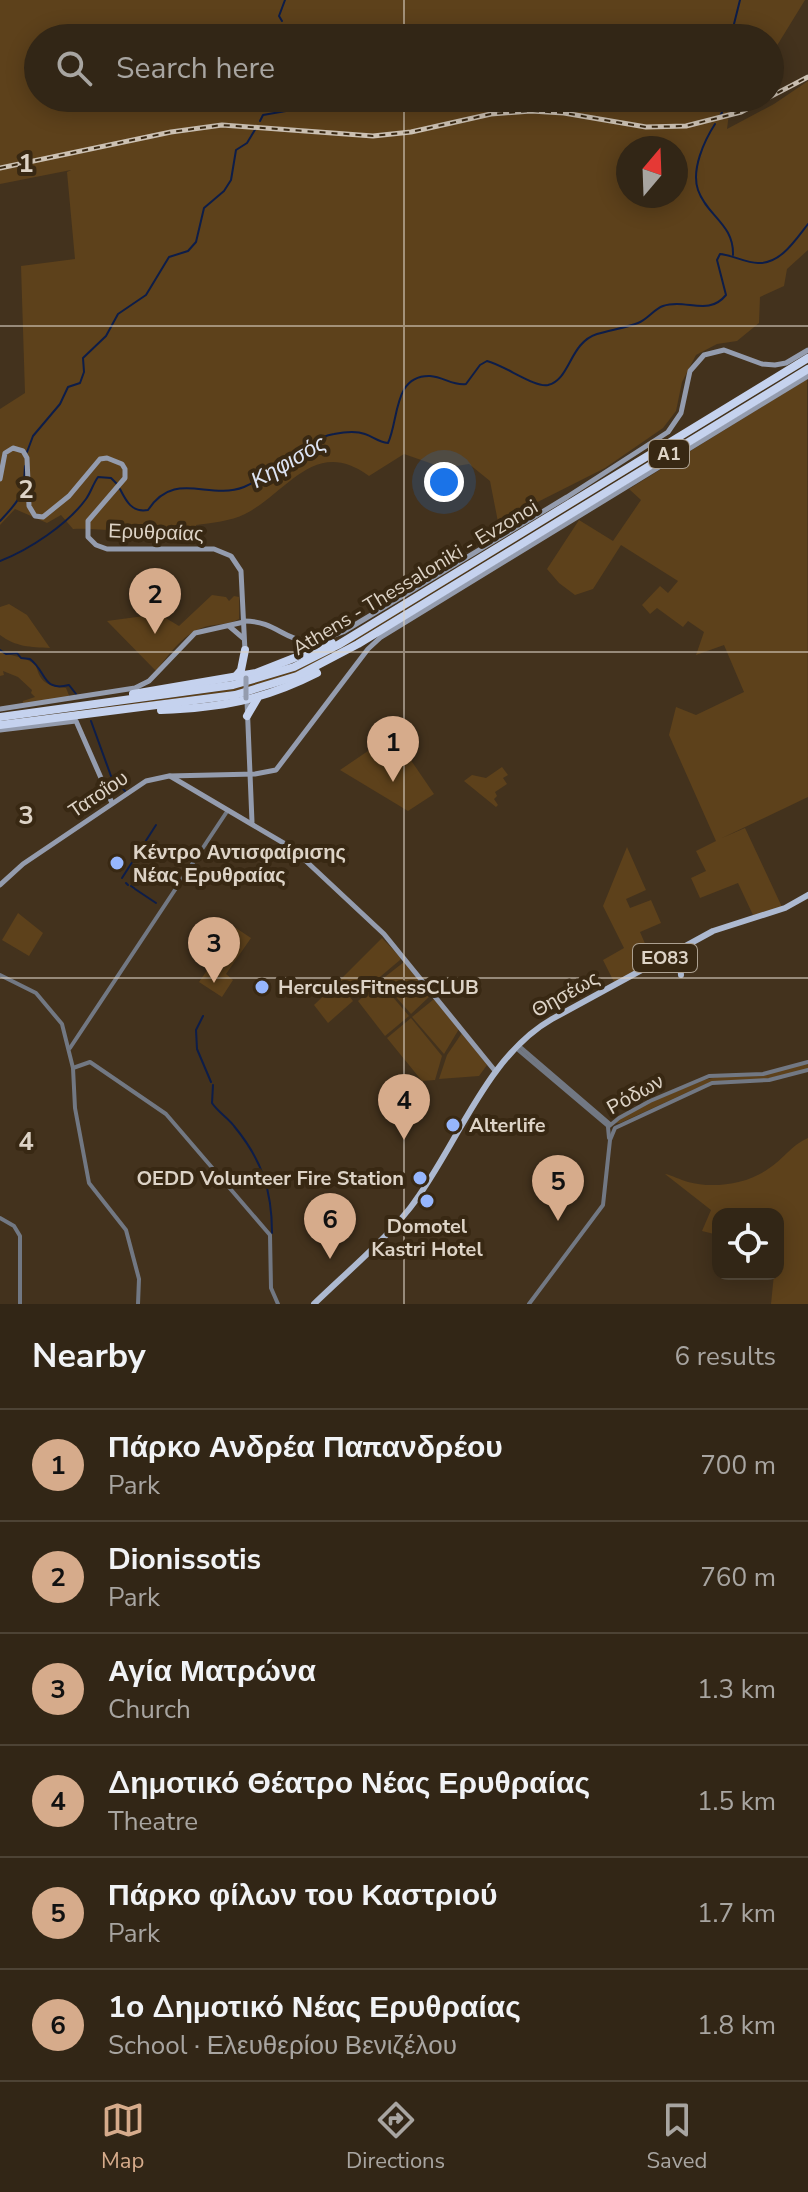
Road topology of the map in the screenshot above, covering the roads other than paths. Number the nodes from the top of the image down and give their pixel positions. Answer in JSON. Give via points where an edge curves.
{"nodes":[{"id":1,"x":808,"y":350,"type":"edge"},
{"id":2,"x":806,"y":363,"type":"edge"},
{"id":3,"x":782,"y":369,"type":"dead end"},
{"id":4,"x":808,"y":376,"type":"edge"},
{"id":5,"x":683,"y":428,"type":"dead end"},
{"id":6,"x":664,"y":446,"type":"junction"},
{"id":7,"x":0,"y":479,"type":"edge"},
{"id":8,"x":258,"y":623,"type":"junction"},
{"id":9,"x":220,"y":626,"type":"junction"},
{"id":10,"x":229,"y":626,"type":"junction"},
{"id":11,"x":371,"y":630,"type":"junction"},
{"id":12,"x":245,"y":631,"type":"junction"},
{"id":13,"x":234,"y":677,"type":"junction"},
{"id":14,"x":246,"y":677,"type":"junction"},
{"id":15,"x":257,"y":698,"type":"junction"},
{"id":16,"x":246,"y":699,"type":"junction"},
{"id":17,"x":97,"y":703,"type":"junction"},
{"id":18,"x":232,"y":704,"type":"junction"},
{"id":19,"x":0,"y":709,"type":"edge"},
{"id":20,"x":108,"y":712,"type":"junction"},
{"id":21,"x":247,"y":716,"type":"junction"},
{"id":22,"x":0,"y":717,"type":"edge"},
{"id":23,"x":0,"y":728,"type":"edge"},
{"id":24,"x":249,"y":760,"type":"junction"},
{"id":25,"x":282,"y":762,"type":"junction"},
{"id":26,"x":260,"y":771,"type":"junction"},
{"id":27,"x":249,"y":772,"type":"junction"},
{"id":28,"x":240,"y":773,"type":"junction"},
{"id":29,"x":169,"y":776,"type":"junction"},
{"id":30,"x":249,"y":782,"type":"junction"},
{"id":31,"x":112,"y":803,"type":"junction"},
{"id":32,"x":228,"y":810,"type":"junction"},
{"id":33,"x":252,"y":823,"type":"junction"},
{"id":34,"x":0,"y":885,"type":"edge"},
{"id":35,"x":808,"y":895,"type":"edge"},
{"id":36,"x":679,"y":950,"type":"junction"},
{"id":37,"x":0,"y":975,"type":"edge"},
{"id":38,"x":681,"y":975,"type":"dead end"},
{"id":39,"x":67,"y":1040,"type":"junction"},
{"id":40,"x":75,"y":1040,"type":"junction"},
{"id":41,"x":517,"y":1046,"type":"junction"},
{"id":42,"x":69,"y":1049,"type":"junction"},
{"id":43,"x":808,"y":1062,"type":"edge"},
{"id":44,"x":73,"y":1068,"type":"junction"},
{"id":45,"x":808,"y":1070,"type":"edge"},
{"id":46,"x":497,"y":1071,"type":"junction"},
{"id":47,"x":612,"y":1127,"type":"junction"},
{"id":48,"x":0,"y":1218,"type":"edge"},
{"id":49,"x":270,"y":1257,"type":"junction"},
{"id":50,"x":263,"y":1260,"type":"dead end"},
{"id":51,"x":20,"y":1304,"type":"edge"},
{"id":52,"x":138,"y":1304,"type":"edge"},
{"id":53,"x":278,"y":1304,"type":"edge"},
{"id":54,"x":314,"y":1304,"type":"edge"},
{"id":55,"x":529,"y":1304,"type":"edge"}],
"edges":[{"from":1,"to":8,"type":"main road","via":[[775,365],[724,350],[704,355],[690,371],[681,413],[668,432],[350,628],[307,641]]},
{"from":2,"to":3,"type":"highway"},
{"from":2,"to":6,"type":"highway","name":"Athens - Thessaloniki - Evzonoi","number":"Α1"},
{"from":2,"to":11,"type":"highway","name":"Athens - Thessaloniki - Evzonoi","number":"Α1"},
{"from":4,"to":25,"type":"main road","via":[[387,633],[368,649]]},
{"from":5,"to":6,"type":"highway"},
{"from":6,"to":11,"type":"highway","name":"Athens - Thessaloniki - Evzonoi","number":"Α1"},
{"from":7,"to":12,"type":"main road","name":"Ερυθραίας","via":[[5,453],[21,450],[27,458],[29,508],[39,517],[49,515],[69,496],[101,458],[112,459],[126,474],[88,521],[86,533],[93,543],[112,549],[214,549],[227,554],[241,571]]},
{"from":8,"to":12,"type":"main road"},
{"from":8,"to":12,"type":"main road"},
{"from":9,"to":10,"type":"main road"},
{"from":9,"to":12,"type":"main road"},
{"from":9,"to":19,"type":"main road","via":[[189,637],[157,674],[135,688]]},
{"from":10,"to":12,"type":"main road"},
{"from":10,"to":12,"type":"main road"},
{"from":11,"to":14,"type":"highway"},
{"from":11,"to":15,"type":"highway","via":[[324,669]]},
{"from":11,"to":17,"type":"highway","name":"Athens - Thessaloniki - Evzonoi","number":"Α1","via":[[268,677]]},
{"from":11,"to":20,"type":"highway","name":"Athens - Thessaloniki - Evzonoi","number":"Α1","via":[[321,665],[270,686]]},
{"from":12,"to":13,"type":"highway","via":[[241,670]]},
{"from":12,"to":14,"type":"main road","name":"Ερυθραίας"},
{"from":13,"to":14,"type":"highway"},
{"from":13,"to":17,"type":"highway"},
{"from":14,"to":16,"type":"main road","name":"Ερυθραίας","bridge":true},
{"from":15,"to":16,"type":"highway"},
{"from":15,"to":21,"type":"highway"},
{"from":16,"to":18,"type":"highway"},
{"from":16,"to":21,"type":"main road","name":"Ερυθραίας"},
{"from":17,"to":22,"type":"highway","name":"Athens - Thessaloniki - Evzonoi","number":"Α1"},
{"from":18,"to":20,"type":"highway"},
{"from":18,"to":21,"type":"highway"},
{"from":20,"to":23,"type":"highway","name":"Athens - Thessaloniki - Evzonoi","number":"Α1"},
{"from":21,"to":24,"type":"main road","name":"Ερυθραίας"},
{"from":23,"to":31,"type":"main road","via":[[76,721]]},
{"from":24,"to":26,"type":"main road"},
{"from":24,"to":27,"type":"main road","name":"Ερυθραίας"},
{"from":24,"to":28,"type":"main road"},
{"from":25,"to":26,"type":"main road"},
{"from":25,"to":27,"type":"main road","via":[[271,772]]},
{"from":26,"to":27,"type":"main road"},
{"from":27,"to":28,"type":"main road","name":"Τατοΐου"},
{"from":27,"to":30,"type":"main road","name":"Ερυθραίας"},
{"from":28,"to":29,"type":"main road","name":"Τατοΐου"},
{"from":28,"to":30,"type":"main road"},
{"from":29,"to":31,"type":"main road","name":"Τατοΐου","via":[[146,781]]},
{"from":29,"to":32,"type":"main road"},
{"from":30,"to":33,"type":"main road","name":"Ερυθραίας"},
{"from":31,"to":34,"type":"main road","name":"Τατοΐου"},
{"from":32,"to":33,"type":"main road"},
{"from":32,"to":40,"type":"street"},
{"from":33,"to":46,"type":"main road","via":[[292,848],[384,934]]},
{"from":35,"to":36,"type":"main road","name":"Θησέως","number":"ΕΟ83","via":[[713,931]]},
{"from":36,"to":38,"type":"main road"},
{"from":36,"to":41,"type":"main road","name":"Θησέως","number":"ΕΟ83","via":[[546,1021]]},
{"from":37,"to":39,"type":"street","via":[[39,997],[61,1022]]},
{"from":39,"to":40,"type":"street"},
{"from":39,"to":42,"type":"street"},
{"from":40,"to":42,"type":"street"},
{"from":41,"to":46,"type":"main road","number":"ΕΟ83"},
{"from":41,"to":47,"type":"street"},
{"from":42,"to":44,"type":"street"},
{"from":43,"to":47,"type":"street","name":"Ρόδων","via":[[763,1074],[709,1076],[650,1101]]},
{"from":44,"to":49,"type":"street","via":[[90,1062],[166,1114],[270,1235]]},
{"from":44,"to":52,"type":"street","via":[[89,1183],[126,1230],[139,1279]]},
{"from":45,"to":47,"type":"street","name":"Ρόδων","via":[[769,1080],[712,1083]]},
{"from":46,"to":54,"type":"main road","number":"ΕΟ83","via":[[409,1210]]},
{"from":47,"to":55,"type":"street","name":"Ρόδων","via":[[603,1205]]},
{"from":48,"to":51,"type":"street","via":[[14,1226],[21,1242]]},
{"from":49,"to":50,"type":"street"},
{"from":49,"to":53,"type":"street","via":[[271,1288]]}]}
